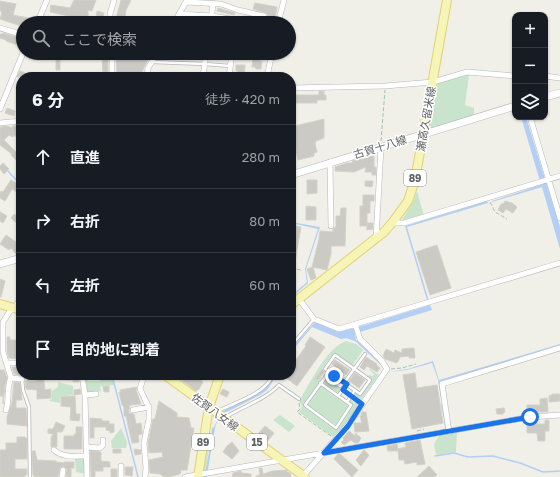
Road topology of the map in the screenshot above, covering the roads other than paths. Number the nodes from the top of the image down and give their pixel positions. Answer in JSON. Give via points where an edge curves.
{"nodes":[{"id":1,"x":47,"y":0,"type":"edge"},
{"id":2,"x":114,"y":0,"type":"edge"},
{"id":3,"x":284,"y":0,"type":"edge"},
{"id":4,"x":447,"y":0,"type":"edge"},
{"id":5,"x":186,"y":1,"type":"edge"},
{"id":6,"x":213,"y":4,"type":"junction"},
{"id":7,"x":238,"y":10,"type":"junction"},
{"id":8,"x":179,"y":14,"type":"joint"},
{"id":9,"x":39,"y":16,"type":"edge"},
{"id":10,"x":110,"y":16,"type":"edge"},
{"id":11,"x":212,"y":16,"type":"joint"},
{"id":12,"x":237,"y":16,"type":"edge"},
{"id":13,"x":264,"y":16,"type":"dead end"},
{"id":14,"x":280,"y":16,"type":"edge"},
{"id":15,"x":0,"y":28,"type":"edge"},
{"id":16,"x":16,"y":33,"type":"edge"},
{"id":17,"x":21,"y":60,"type":"edge"},
{"id":18,"x":112,"y":60,"type":"edge"},
{"id":19,"x":205,"y":60,"type":"edge"},
{"id":20,"x":231,"y":60,"type":"edge"},
{"id":21,"x":271,"y":60,"type":"edge"},
{"id":22,"x":152,"y":62,"type":"joint"},
{"id":23,"x":205,"y":64,"type":"junction"},
{"id":24,"x":230,"y":66,"type":"junction"},
{"id":25,"x":112,"y":72,"type":"edge"},
{"id":26,"x":148,"y":72,"type":"edge"},
{"id":27,"x":204,"y":72,"type":"edge"},
{"id":28,"x":229,"y":72,"type":"edge"},
{"id":29,"x":268,"y":72,"type":"edge"},
{"id":30,"x":512,"y":76,"type":"edge"},
{"id":31,"x":548,"y":76,"type":"edge"},
{"id":32,"x":560,"y":78,"type":"edge"},
{"id":33,"x":433,"y":82,"type":"junction"},
{"id":34,"x":296,"y":88,"type":"edge"},
{"id":35,"x":560,"y":93,"type":"edge"},
{"id":36,"x":548,"y":96,"type":"edge"},
{"id":37,"x":512,"y":107,"type":"edge"},
{"id":38,"x":0,"y":109,"type":"edge"},
{"id":39,"x":531,"y":120,"type":"edge"},
{"id":40,"x":16,"y":121,"type":"edge"},
{"id":41,"x":0,"y":123,"type":"edge"},
{"id":42,"x":424,"y":134,"type":"junction"},
{"id":43,"x":381,"y":147,"type":"junction"},
{"id":44,"x":330,"y":162,"type":"junction"},
{"id":45,"x":296,"y":173,"type":"edge"},
{"id":46,"x":560,"y":176,"type":"edge"},
{"id":47,"x":549,"y":180,"type":"junction"},
{"id":48,"x":560,"y":218,"type":"edge"},
{"id":49,"x":392,"y":223,"type":"junction"},
{"id":50,"x":332,"y":226,"type":"dead end"},
{"id":51,"x":376,"y":239,"type":"junction"},
{"id":52,"x":16,"y":259,"type":"edge"},
{"id":53,"x":560,"y":263,"type":"edge"},
{"id":54,"x":0,"y":264,"type":"edge"},
{"id":55,"x":299,"y":299,"type":"junction"},
{"id":56,"x":296,"y":301,"type":"edge"},
{"id":57,"x":0,"y":304,"type":"edge"},
{"id":58,"x":16,"y":308,"type":"edge"},
{"id":59,"x":16,"y":310,"type":"edge"},
{"id":60,"x":314,"y":319,"type":"junction"},
{"id":61,"x":355,"y":324,"type":"junction"},
{"id":62,"x":296,"y":340,"type":"edge"},
{"id":63,"x":560,"y":348,"type":"edge"},
{"id":64,"x":2,"y":352,"type":"edge"},
{"id":65,"x":365,"y":354,"type":"dead end"},
{"id":66,"x":7,"y":363,"type":"junction"},
{"id":67,"x":16,"y":363,"type":"edge"},
{"id":68,"x":354,"y":369,"type":"junction"},
{"id":69,"x":329,"y":372,"type":"junction"},
{"id":70,"x":334,"y":376,"type":"junction"},
{"id":71,"x":11,"y":378,"type":"junction"},
{"id":72,"x":16,"y":378,"type":"edge"},
{"id":73,"x":22,"y":380,"type":"edge"},
{"id":74,"x":83,"y":380,"type":"edge"},
{"id":75,"x":143,"y":380,"type":"edge"},
{"id":76,"x":172,"y":380,"type":"edge"},
{"id":77,"x":218,"y":380,"type":"edge"},
{"id":78,"x":271,"y":380,"type":"edge"},
{"id":79,"x":320,"y":383,"type":"junction"},
{"id":80,"x":345,"y":383,"type":"junction"},
{"id":81,"x":343,"y":390,"type":"junction"},
{"id":82,"x":355,"y":390,"type":"junction"},
{"id":83,"x":96,"y":394,"type":"dead end"},
{"id":84,"x":85,"y":395,"type":"junction"},
{"id":85,"x":338,"y":396,"type":"junction"},
{"id":86,"x":351,"y":396,"type":"junction"},
{"id":87,"x":299,"y":399,"type":"road end"},
{"id":88,"x":347,"y":402,"type":"junction"},
{"id":89,"x":362,"y":404,"type":"junction"},
{"id":90,"x":209,"y":406,"type":"junction"},
{"id":91,"x":149,"y":407,"type":"junction"},
{"id":92,"x":6,"y":410,"type":"dead end"},
{"id":93,"x":133,"y":410,"type":"dead end"},
{"id":94,"x":216,"y":412,"type":"junction"},
{"id":95,"x":560,"y":415,"type":"edge"},
{"id":96,"x":224,"y":418,"type":"junction"},
{"id":97,"x":450,"y":432,"type":"junction"},
{"id":98,"x":103,"y":440,"type":"dead end"},
{"id":99,"x":86,"y":447,"type":"junction"},
{"id":100,"x":54,"y":450,"type":"dead end"},
{"id":101,"x":324,"y":453,"type":"junction"},
{"id":102,"x":87,"y":456,"type":"junction"},
{"id":103,"x":282,"y":461,"type":"junction"},
{"id":104,"x":121,"y":466,"type":"dead end"},
{"id":105,"x":63,"y":470,"type":"dead end"},
{"id":106,"x":199,"y":476,"type":"edge"},
{"id":107,"x":304,"y":476,"type":"edge"},
{"id":108,"x":30,"y":477,"type":"edge"},
{"id":109,"x":62,"y":477,"type":"edge"},
{"id":110,"x":87,"y":477,"type":"edge"},
{"id":111,"x":121,"y":477,"type":"edge"},
{"id":112,"x":145,"y":477,"type":"edge"},
{"id":113,"x":185,"y":477,"type":"edge"}],
"edges":[{"from":1,"to":9,"type":"street"},
{"from":2,"to":10,"type":"street"},
{"from":3,"to":14,"type":"street"},
{"from":4,"to":33,"type":"main road","name":"瀬高久留米線","number":"89"},
{"from":5,"to":6,"type":"street"},
{"from":5,"to":8,"type":"street"},
{"from":6,"to":7,"type":"street"},
{"from":6,"to":11,"type":"street"},
{"from":7,"to":12,"type":"street"},
{"from":7,"to":13,"type":"street"},
{"from":8,"to":11,"type":"street"},
{"from":15,"to":16,"type":"street"},
{"from":17,"to":38,"type":"street"},
{"from":18,"to":25,"type":"street"},
{"from":19,"to":23,"type":"street"},
{"from":20,"to":24,"type":"street"},
{"from":21,"to":29,"type":"street"},
{"from":22,"to":23,"type":"lane"},
{"from":22,"to":26,"type":"street"},
{"from":23,"to":24,"type":"lane"},
{"from":23,"to":27,"type":"street"},
{"from":24,"to":28,"type":"street"},
{"from":30,"to":33,"type":"street","via":[[467,72]]},
{"from":31,"to":32,"type":"street"},
{"from":33,"to":34,"type":"street"},
{"from":33,"to":42,"type":"main road","name":"瀬高久留米線","number":"89"},
{"from":35,"to":36,"type":"main road"},
{"from":37,"to":42,"type":"main road","name":"古賀十八線"},
{"from":39,"to":47,"type":"street"},
{"from":40,"to":41,"type":"street"},
{"from":42,"to":43,"type":"main road","name":"古賀十八線"},
{"from":42,"to":49,"type":"main road","name":"瀬高久留米線","number":"89","via":[[408,201]]},
{"from":43,"to":44,"type":"main road","name":"古賀十八線"},
{"from":43,"to":51,"type":"street"},
{"from":44,"to":45,"type":"main road","name":"古賀十八線"},
{"from":44,"to":50,"type":"street"},
{"from":46,"to":47,"type":"street"},
{"from":47,"to":48,"type":"street"},
{"from":47,"to":49,"type":"street","via":[[404,223]]},
{"from":49,"to":51,"type":"main road","name":"瀬高久留米線","number":"89"},
{"from":51,"to":55,"type":"main road","name":"瀬高久留米線","number":"89"},
{"from":52,"to":54,"type":"main road"},
{"from":53,"to":61,"type":"street"},
{"from":55,"to":56,"type":"main road","name":"瀬高久留米線","number":"89"},
{"from":55,"to":60,"type":"street"},
{"from":57,"to":58,"type":"main road"},
{"from":59,"to":64,"type":"street","via":[[10,311],[3,322]]},
{"from":60,"to":61,"type":"street","via":[[339,329]]},
{"from":60,"to":62,"type":"lane"},
{"from":61,"to":89,"type":"street","via":[[360,339],[381,360],[386,369]]},
{"from":63,"to":97,"type":"street","via":[[442,384]]},
{"from":64,"to":66,"type":"street"},
{"from":65,"to":68,"type":"lane"},
{"from":66,"to":67,"type":"street"},
{"from":66,"to":71,"type":"street"},
{"from":68,"to":69,"type":"lane","via":[[335,355],[325,369]]},
{"from":68,"to":80,"type":"lane"},
{"from":68,"to":82,"type":"lane","via":[[370,380],[360,394]]},
{"from":69,"to":70,"type":"lane"},
{"from":69,"to":79,"type":"lane"},
{"from":70,"to":80,"type":"lane"},
{"from":70,"to":80,"type":"lane","via":[[331,380],[340,386]]},
{"from":71,"to":72,"type":"street"},
{"from":71,"to":92,"type":"street"},
{"from":73,"to":108,"type":"lane","via":[[29,407]]},
{"from":74,"to":84,"type":"street"},
{"from":75,"to":91,"type":"street","via":[[140,389]]},
{"from":76,"to":90,"type":"main road","name":"佐賀八女線","number":"15"},
{"from":77,"to":90,"type":"main road","number":"89"},
{"from":78,"to":94,"type":"lane","via":[[262,389]]},
{"from":79,"to":85,"type":"lane"},
{"from":79,"to":88,"type":"lane","via":[[305,405],[336,428],[351,405]]},
{"from":80,"to":81,"type":"lane"},
{"from":80,"to":82,"type":"lane"},
{"from":81,"to":85,"type":"lane"},
{"from":81,"to":86,"type":"lane"},
{"from":82,"to":86,"type":"lane"},
{"from":83,"to":84,"type":"street"},
{"from":84,"to":99,"type":"street"},
{"from":85,"to":88,"type":"lane"},
{"from":86,"to":88,"type":"lane"},
{"from":86,"to":89,"type":"lane"},
{"from":87,"to":96,"type":"lane","via":[[278,384],[257,400]]},
{"from":89,"to":101,"type":"street","via":[[348,426]]},
{"from":90,"to":94,"type":"main road","name":"佐賀八女線","number":"15"},
{"from":90,"to":106,"type":"main road","number":"89"},
{"from":91,"to":93,"type":"street"},
{"from":91,"to":112,"type":"street","via":[[144,443]]},
{"from":94,"to":96,"type":"main road","name":"佐賀八女線","number":"15"},
{"from":95,"to":97,"type":"street","via":[[530,417]]},
{"from":96,"to":103,"type":"main road","name":"佐賀八女線","number":"15"},
{"from":97,"to":101,"type":"street"},
{"from":98,"to":99,"type":"street","via":[[100,448]]},
{"from":99,"to":102,"type":"street"},
{"from":100,"to":102,"type":"street","via":[[64,456]]},
{"from":101,"to":103,"type":"street"},
{"from":101,"to":107,"type":"street"},
{"from":102,"to":110,"type":"street"},
{"from":103,"to":106,"type":"street"},
{"from":103,"to":107,"type":"main road","name":"佐賀八女線","number":"15"},
{"from":104,"to":111,"type":"street"},
{"from":105,"to":109,"type":"street"},
{"from":106,"to":113,"type":"street"}]}
